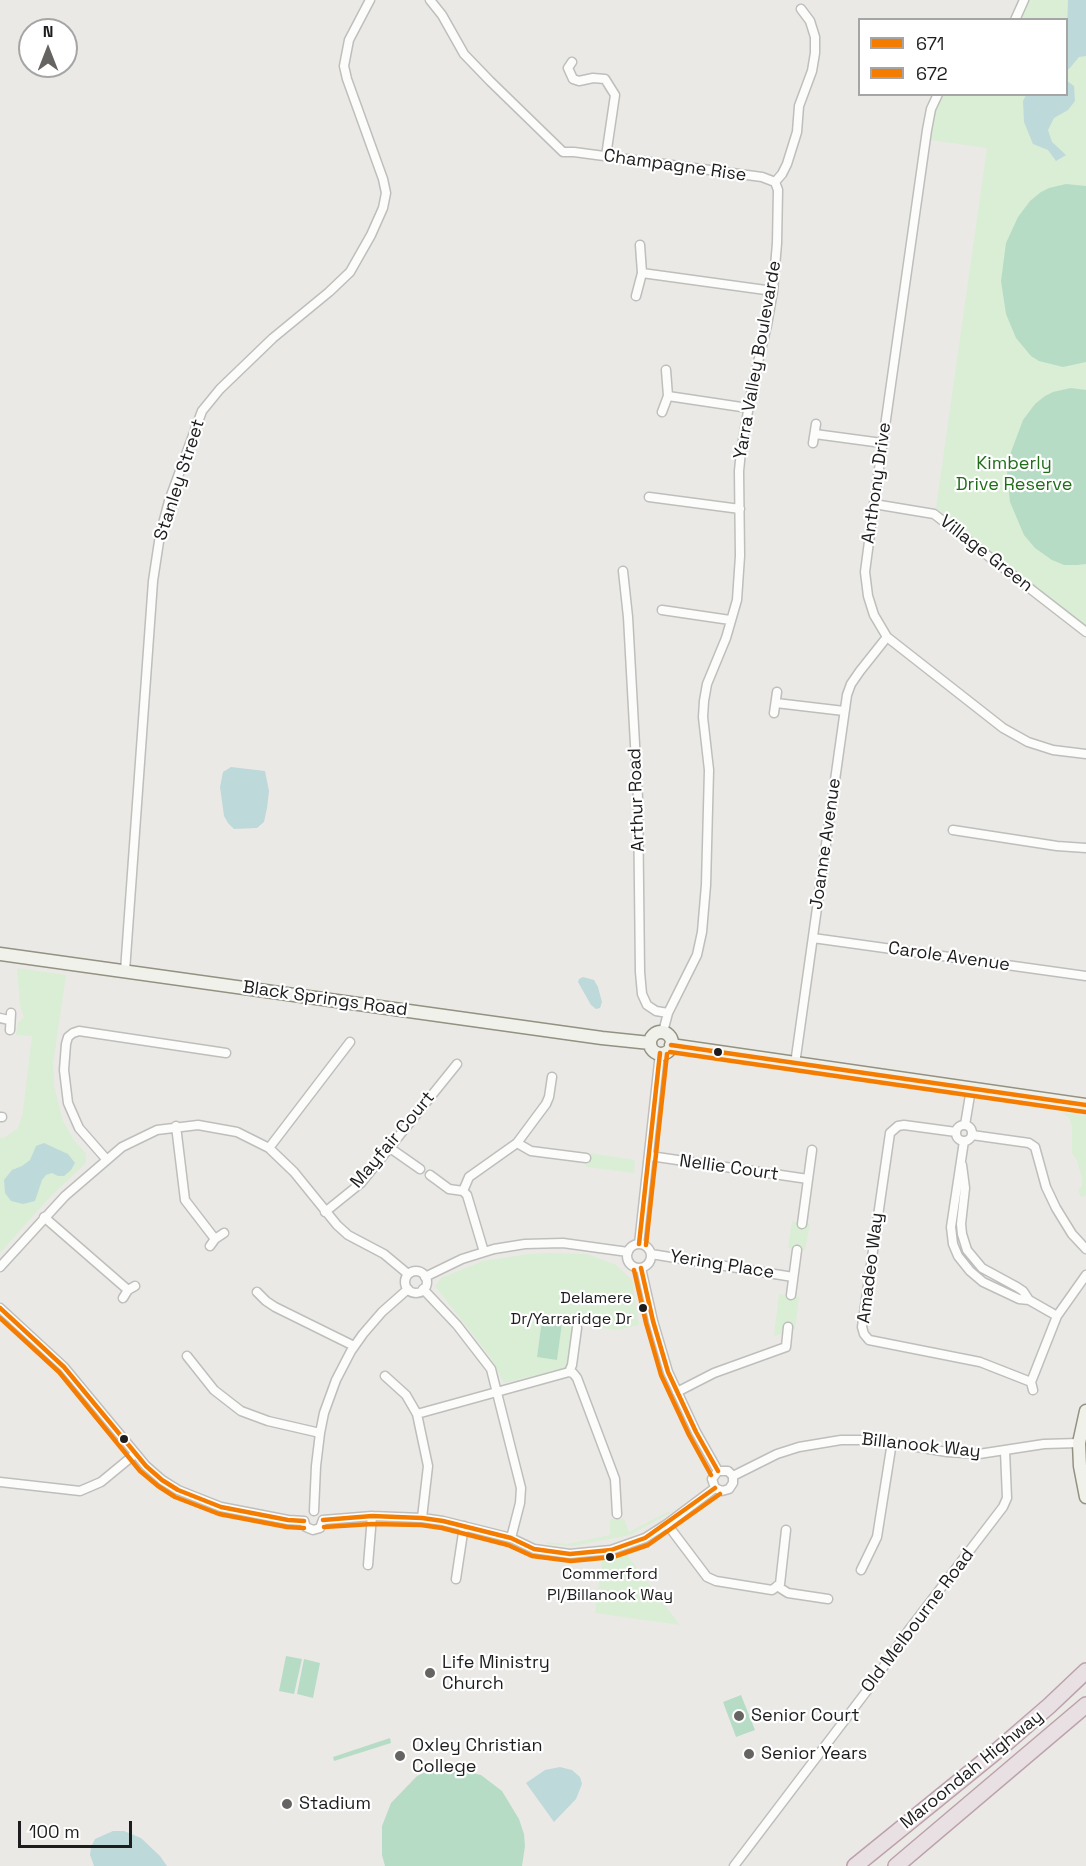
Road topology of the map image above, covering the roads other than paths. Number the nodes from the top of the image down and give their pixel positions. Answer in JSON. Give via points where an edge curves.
{"nodes":[{"id":1,"x":370,"y":0,"type":"edge"},
{"id":2,"x":430,"y":0,"type":"edge"},
{"id":3,"x":1024,"y":0,"type":"edge"},
{"id":4,"x":801,"y":9,"type":"dead end"},
{"id":5,"x":1016,"y":18,"type":"edge"},
{"id":6,"x":572,"y":62,"type":"dead end"},
{"id":7,"x":937,"y":96,"type":"edge"},
{"id":8,"x":606,"y":156,"type":"junction"},
{"id":9,"x":775,"y":182,"type":"junction"},
{"id":10,"x":640,"y":245,"type":"dead end"},
{"id":11,"x":642,"y":273,"type":"junction"},
{"id":12,"x":773,"y":291,"type":"junction"},
{"id":13,"x":636,"y":296,"type":"dead end"},
{"id":14,"x":666,"y":370,"type":"dead end"},
{"id":15,"x":668,"y":396,"type":"junction"},
{"id":16,"x":748,"y":408,"type":"junction"},
{"id":17,"x":662,"y":412,"type":"dead end"},
{"id":18,"x":816,"y":424,"type":"dead end"},
{"id":19,"x":882,"y":443,"type":"junction"},
{"id":20,"x":650,"y":497,"type":"dead end"},
{"id":21,"x":874,"y":504,"type":"junction"},
{"id":22,"x":740,"y":510,"type":"junction"},
{"id":23,"x":623,"y":571,"type":"dead end"},
{"id":24,"x":662,"y":610,"type":"dead end"},
{"id":25,"x":730,"y":620,"type":"junction"},
{"id":26,"x":1086,"y":632,"type":"edge"},
{"id":27,"x":887,"y":637,"type":"junction"},
{"id":28,"x":777,"y":692,"type":"dead end"},
{"id":29,"x":776,"y":703,"type":"junction"},
{"id":30,"x":844,"y":711,"type":"junction"},
{"id":31,"x":774,"y":713,"type":"dead end"},
{"id":32,"x":1086,"y":754,"type":"edge"},
{"id":33,"x":953,"y":830,"type":"dead end"},
{"id":34,"x":1086,"y":848,"type":"edge"},
{"id":35,"x":813,"y":938,"type":"junction"},
{"id":36,"x":0,"y":954,"type":"edge"},
{"id":37,"x":125,"y":971,"type":"junction"},
{"id":38,"x":1086,"y":976,"type":"edge"},
{"id":39,"x":668,"y":1013,"type":"junction"},
{"id":40,"x":7,"y":1017,"type":"edge"},
{"id":41,"x":10,"y":1030,"type":"dead end"},
{"id":42,"x":663,"y":1032,"type":"junction"},
{"id":43,"x":350,"y":1042,"type":"dead end"},
{"id":44,"x":650,"y":1043,"type":"junction"},
{"id":45,"x":671,"y":1045,"type":"junction"},
{"id":46,"x":226,"y":1053,"type":"dead end"},
{"id":47,"x":660,"y":1053,"type":"junction"},
{"id":48,"x":457,"y":1064,"type":"dead end"},
{"id":49,"x":795,"y":1064,"type":"junction"},
{"id":50,"x":552,"y":1077,"type":"dead end"},
{"id":51,"x":971,"y":1089,"type":"junction"},
{"id":52,"x":1086,"y":1105,"type":"edge"},
{"id":53,"x":965,"y":1125,"type":"junction"},
{"id":54,"x":176,"y":1126,"type":"junction"},
{"id":55,"x":956,"y":1132,"type":"junction"},
{"id":56,"x":972,"y":1135,"type":"junction"},
{"id":57,"x":964,"y":1141,"type":"junction"},
{"id":58,"x":517,"y":1143,"type":"junction"},
{"id":59,"x":269,"y":1148,"type":"junction"},
{"id":60,"x":390,"y":1148,"type":"junction"},
{"id":61,"x":812,"y":1150,"type":"dead end"},
{"id":62,"x":650,"y":1156,"type":"junction"},
{"id":63,"x":586,"y":1158,"type":"dead end"},
{"id":64,"x":107,"y":1160,"type":"junction"},
{"id":65,"x":420,"y":1169,"type":"dead end"},
{"id":66,"x":430,"y":1175,"type":"dead end"},
{"id":67,"x":808,"y":1179,"type":"junction"},
{"id":68,"x":464,"y":1191,"type":"junction"},
{"id":69,"x":326,"y":1212,"type":"junction"},
{"id":70,"x":44,"y":1217,"type":"junction"},
{"id":71,"x":802,"y":1224,"type":"dead end"},
{"id":72,"x":224,"y":1233,"type":"dead end"},
{"id":73,"x":639,"y":1244,"type":"junction"},
{"id":74,"x":1086,"y":1249,"type":"edge"},
{"id":75,"x":797,"y":1250,"type":"dead end"},
{"id":76,"x":484,"y":1252,"type":"junction"},
{"id":77,"x":627,"y":1252,"type":"junction"},
{"id":78,"x":651,"y":1254,"type":"junction"},
{"id":79,"x":0,"y":1267,"type":"edge"},
{"id":80,"x":641,"y":1268,"type":"junction"},
{"id":81,"x":408,"y":1274,"type":"junction"},
{"id":82,"x":1086,"y":1275,"type":"edge"},
{"id":83,"x":794,"y":1276,"type":"junction"},
{"id":84,"x":425,"y":1277,"type":"junction"},
{"id":85,"x":408,"y":1289,"type":"junction"},
{"id":86,"x":423,"y":1289,"type":"junction"},
{"id":87,"x":129,"y":1292,"type":"dead end"},
{"id":88,"x":257,"y":1292,"type":"dead end"},
{"id":89,"x":791,"y":1295,"type":"dead end"},
{"id":90,"x":0,"y":1308,"type":"edge"},
{"id":91,"x":1057,"y":1316,"type":"junction"},
{"id":92,"x":788,"y":1327,"type":"dead end"},
{"id":93,"x":577,"y":1328,"type":"dead end"},
{"id":94,"x":354,"y":1346,"type":"junction"},
{"id":95,"x":187,"y":1356,"type":"dead end"},
{"id":96,"x":569,"y":1372,"type":"junction"},
{"id":97,"x":385,"y":1376,"type":"dead end"},
{"id":98,"x":497,"y":1392,"type":"junction"},
{"id":99,"x":677,"y":1392,"type":"junction"},
{"id":100,"x":1086,"y":1411,"type":"edge"},
{"id":101,"x":417,"y":1414,"type":"junction"},
{"id":102,"x":320,"y":1433,"type":"junction"},
{"id":103,"x":892,"y":1442,"type":"junction"},
{"id":104,"x":1079,"y":1443,"type":"junction"},
{"id":105,"x":1005,"y":1451,"type":"junction"},
{"id":106,"x":135,"y":1454,"type":"junction"},
{"id":107,"x":718,"y":1471,"type":"junction"},
{"id":108,"x":733,"y":1476,"type":"junction"},
{"id":109,"x":0,"y":1482,"type":"edge"},
{"id":110,"x":715,"y":1488,"type":"junction"},
{"id":111,"x":1086,"y":1497,"type":"edge"},
{"id":112,"x":314,"y":1511,"type":"junction"},
{"id":113,"x":617,"y":1515,"type":"dead end"},
{"id":114,"x":372,"y":1516,"type":"junction"},
{"id":115,"x":422,"y":1518,"type":"junction"},
{"id":116,"x":323,"y":1520,"type":"junction"},
{"id":117,"x":304,"y":1521,"type":"junction"},
{"id":118,"x":668,"y":1524,"type":"junction"},
{"id":119,"x":464,"y":1526,"type":"junction"},
{"id":120,"x":786,"y":1530,"type":"dead end"},
{"id":121,"x":511,"y":1538,"type":"junction"},
{"id":122,"x":368,"y":1564,"type":"dead end"},
{"id":123,"x":861,"y":1570,"type":"dead end"},
{"id":124,"x":456,"y":1579,"type":"dead end"},
{"id":125,"x":777,"y":1586,"type":"junction"},
{"id":126,"x":828,"y":1599,"type":"dead end"},
{"id":127,"x":1086,"y":1671,"type":"edge"},
{"id":128,"x":1086,"y":1705,"type":"edge"},
{"id":129,"x":734,"y":1866,"type":"edge"},
{"id":130,"x":855,"y":1866,"type":"edge"},
{"id":131,"x":896,"y":1866,"type":"edge"}],
"edges":[{"from":1,"to":37,"type":"street","name":"Stanley Street","via":[[349,40],[344,66],[386,193],[383,208],[350,272],[273,338],[202,411],[160,535],[153,581]]},
{"from":2,"to":8,"type":"street","name":"Champagne Rise","via":[[464,54],[563,152]]},
{"from":3,"to":5,"type":"street"},
{"from":4,"to":9,"type":"street","via":[[810,21],[815,53],[799,106],[797,132],[787,164]]},
{"from":6,"to":8,"type":"street","via":[[568,68],[573,79],[605,79],[615,95]]},
{"from":7,"to":19,"type":"street","name":"Anthony Drive","via":[[927,130]]},
{"from":8,"to":9,"type":"street","name":"Champagne Rise"},
{"from":9,"to":12,"type":"street","name":"Yarra Valley Boulevarde","via":[[778,190]]},
{"from":10,"to":11,"type":"street"},
{"from":11,"to":12,"type":"street"},
{"from":11,"to":13,"type":"street"},
{"from":12,"to":16,"type":"street","name":"Yarra Valley Boulevarde"},
{"from":14,"to":15,"type":"street"},
{"from":15,"to":16,"type":"street"},
{"from":15,"to":17,"type":"street"},
{"from":16,"to":22,"type":"street","name":"Yarra Valley Boulevarde","via":[[740,461]]},
{"from":18,"to":19,"type":"street","via":[[814,438]]},
{"from":19,"to":21,"type":"street","name":"Anthony Drive"},
{"from":20,"to":22,"type":"street"},
{"from":21,"to":26,"type":"street","name":"Village Green","via":[[934,514]]},
{"from":21,"to":27,"type":"street","name":"Anthony Drive","via":[[866,585],[874,615]]},
{"from":22,"to":25,"type":"street","name":"Yarra Valley Boulevarde","via":[[739,580]]},
{"from":23,"to":39,"type":"street","name":"Arthur Road","via":[[638,799],[642,994],[647,1005]]},
{"from":24,"to":25,"type":"street"},
{"from":25,"to":39,"type":"street","name":"Yarra Valley Boulevarde","via":[[704,701],[709,770],[702,932],[697,955]]},
{"from":27,"to":30,"type":"street","name":"Joanne Avenue","via":[[851,684]]},
{"from":27,"to":32,"type":"street","name":"Anthony Drive","via":[[1003,728],[1053,750]]},
{"from":28,"to":29,"type":"street"},
{"from":29,"to":30,"type":"street"},
{"from":29,"to":31,"type":"street"},
{"from":30,"to":35,"type":"street","name":"Joanne Avenue"},
{"from":33,"to":34,"type":"street"},
{"from":35,"to":38,"type":"street","name":"Carole Avenue"},
{"from":35,"to":49,"type":"street","name":"Joanne Avenue"},
{"from":36,"to":37,"type":"main road","name":"Black Springs Road"},
{"from":37,"to":44,"type":"main road","name":"Black Springs Road"},
{"from":39,"to":42,"type":"street","name":"Yarra Valley Boulevarde"},
{"from":40,"to":41,"type":"street"},
{"from":42,"to":44,"type":"main road","via":[[654,1035]]},
{"from":42,"to":45,"type":"main road"},
{"from":43,"to":59,"type":"street"},
{"from":44,"to":47,"type":"main road"},
{"from":45,"to":47,"type":"main road"},
{"from":45,"to":49,"type":"main road"},
{"from":46,"to":64,"type":"street","via":[[89,1032],[68,1037],[64,1070],[68,1103],[79,1128]]},
{"from":47,"to":62,"type":"street"},
{"from":48,"to":60,"type":"street","name":"Mayfair Court"},
{"from":49,"to":51,"type":"main road"},
{"from":50,"to":58,"type":"street","via":[[546,1104]]},
{"from":51,"to":52,"type":"main road"},
{"from":51,"to":53,"type":"street"},
{"from":53,"to":55,"type":"street"},
{"from":53,"to":56,"type":"street"},
{"from":54,"to":59,"type":"street","via":[[217,1127]]},
{"from":54,"to":64,"type":"street","via":[[138,1138]]},
{"from":54,"to":72,"type":"street","via":[[185,1200],[212,1242]]},
{"from":55,"to":57,"type":"street"},
{"from":55,"to":91,"type":"street","name":"Amadeo Way","via":[[904,1125],[890,1133],[864,1334],[869,1340],[980,1362],[1032,1386]]},
{"from":56,"to":57,"type":"street"},
{"from":56,"to":74,"type":"street","via":[[1032,1144],[1056,1208]]},
{"from":57,"to":91,"type":"street","via":[[961,1224],[967,1250],[982,1268]]},
{"from":58,"to":63,"type":"street","via":[[531,1151]]},
{"from":58,"to":68,"type":"street","via":[[469,1177]]},
{"from":59,"to":69,"type":"street"},
{"from":60,"to":65,"type":"street"},
{"from":60,"to":69,"type":"street","name":"Mayfair Court","via":[[361,1183]]},
{"from":61,"to":67,"type":"street"},
{"from":62,"to":67,"type":"street","name":"Nellie Court"},
{"from":62,"to":73,"type":"street"},
{"from":64,"to":70,"type":"street"},
{"from":66,"to":68,"type":"street","via":[[449,1189]]},
{"from":67,"to":71,"type":"street"},
{"from":68,"to":76,"type":"street"},
{"from":69,"to":81,"type":"street","via":[[348,1235],[384,1254]]},
{"from":70,"to":79,"type":"street"},
{"from":70,"to":87,"type":"street"},
{"from":73,"to":77,"type":"street"},
{"from":73,"to":78,"type":"street"},
{"from":75,"to":83,"type":"street","name":"Yering Place"},
{"from":76,"to":77,"type":"street","via":[[544,1243]]},
{"from":76,"to":84,"type":"street"},
{"from":77,"to":80,"type":"street","via":[[631,1265]]},
{"from":78,"to":80,"type":"street","via":[[650,1262]]},
{"from":78,"to":83,"type":"street","name":"Yering Place"},
{"from":80,"to":99,"type":"street","via":[[660,1345]]},
{"from":81,"to":84,"type":"street","via":[[417,1271]]},
{"from":81,"to":85,"type":"street"},
{"from":82,"to":91,"type":"street"},
{"from":83,"to":89,"type":"street","name":"Yering Place"},
{"from":84,"to":86,"type":"street"},
{"from":85,"to":86,"type":"street"},
{"from":85,"to":94,"type":"street","via":[[382,1312]]},
{"from":86,"to":98,"type":"street","via":[[487,1362]]},
{"from":88,"to":94,"type":"street","via":[[275,1307]]},
{"from":90,"to":106,"type":"street","via":[[64,1367]]},
{"from":92,"to":99,"type":"street","via":[[786,1347],[714,1372]]},
{"from":93,"to":96,"type":"street"},
{"from":94,"to":102,"type":"street","via":[[336,1380]]},
{"from":95,"to":102,"type":"street","via":[[214,1390],[241,1412]]},
{"from":96,"to":98,"type":"street"},
{"from":96,"to":113,"type":"street","via":[[577,1378],[615,1479]]},
{"from":97,"to":101,"type":"street","via":[[406,1395]]},
{"from":98,"to":101,"type":"street"},
{"from":98,"to":121,"type":"street","via":[[521,1488]]},
{"from":99,"to":107,"type":"street"},
{"from":100,"to":104,"type":"main road"},
{"from":101,"to":115,"type":"street","via":[[429,1466]]},
{"from":102,"to":112,"type":"street"},
{"from":103,"to":105,"type":"street","name":"Billanook Way","via":[[963,1454]]},
{"from":103,"to":108,"type":"street","name":"Billanook Way","via":[[822,1442],[777,1454]]},
{"from":103,"to":123,"type":"street","via":[[877,1536]]},
{"from":104,"to":105,"type":"street","name":"Billanook Way"},
{"from":104,"to":111,"type":"main road"},
{"from":105,"to":129,"type":"street","name":"Old Melbourne Road","via":[[1007,1498],[1003,1508]]},
{"from":106,"to":109,"type":"street","via":[[101,1482],[80,1491]]},
{"from":106,"to":117,"type":"street","via":[[162,1480],[198,1499]]},
{"from":107,"to":108,"type":"street"},
{"from":107,"to":110,"type":"street","via":[[712,1479]]},
{"from":108,"to":110,"type":"street","via":[[729,1489]]},
{"from":110,"to":118,"type":"street"},
{"from":112,"to":116,"type":"street"},
{"from":112,"to":117,"type":"street"},
{"from":114,"to":115,"type":"street"},
{"from":114,"to":116,"type":"street"},
{"from":114,"to":122,"type":"street"},
{"from":115,"to":119,"type":"street"},
{"from":116,"to":117,"type":"street","via":[[320,1528],[313,1530]]},
{"from":118,"to":121,"type":"street","via":[[645,1538],[611,1550],[590,1552],[550,1552]]},
{"from":118,"to":125,"type":"street","via":[[707,1577],[772,1590]]},
{"from":119,"to":121,"type":"street"},
{"from":119,"to":124,"type":"street"},
{"from":120,"to":125,"type":"street"},
{"from":125,"to":126,"type":"street","via":[[788,1593]]},
{"from":127,"to":130,"type":"highway","name":"Maroondah Highway","via":[[998,1750]]},
{"from":128,"to":131,"type":"highway","name":"Maroondah Highway"}]}
